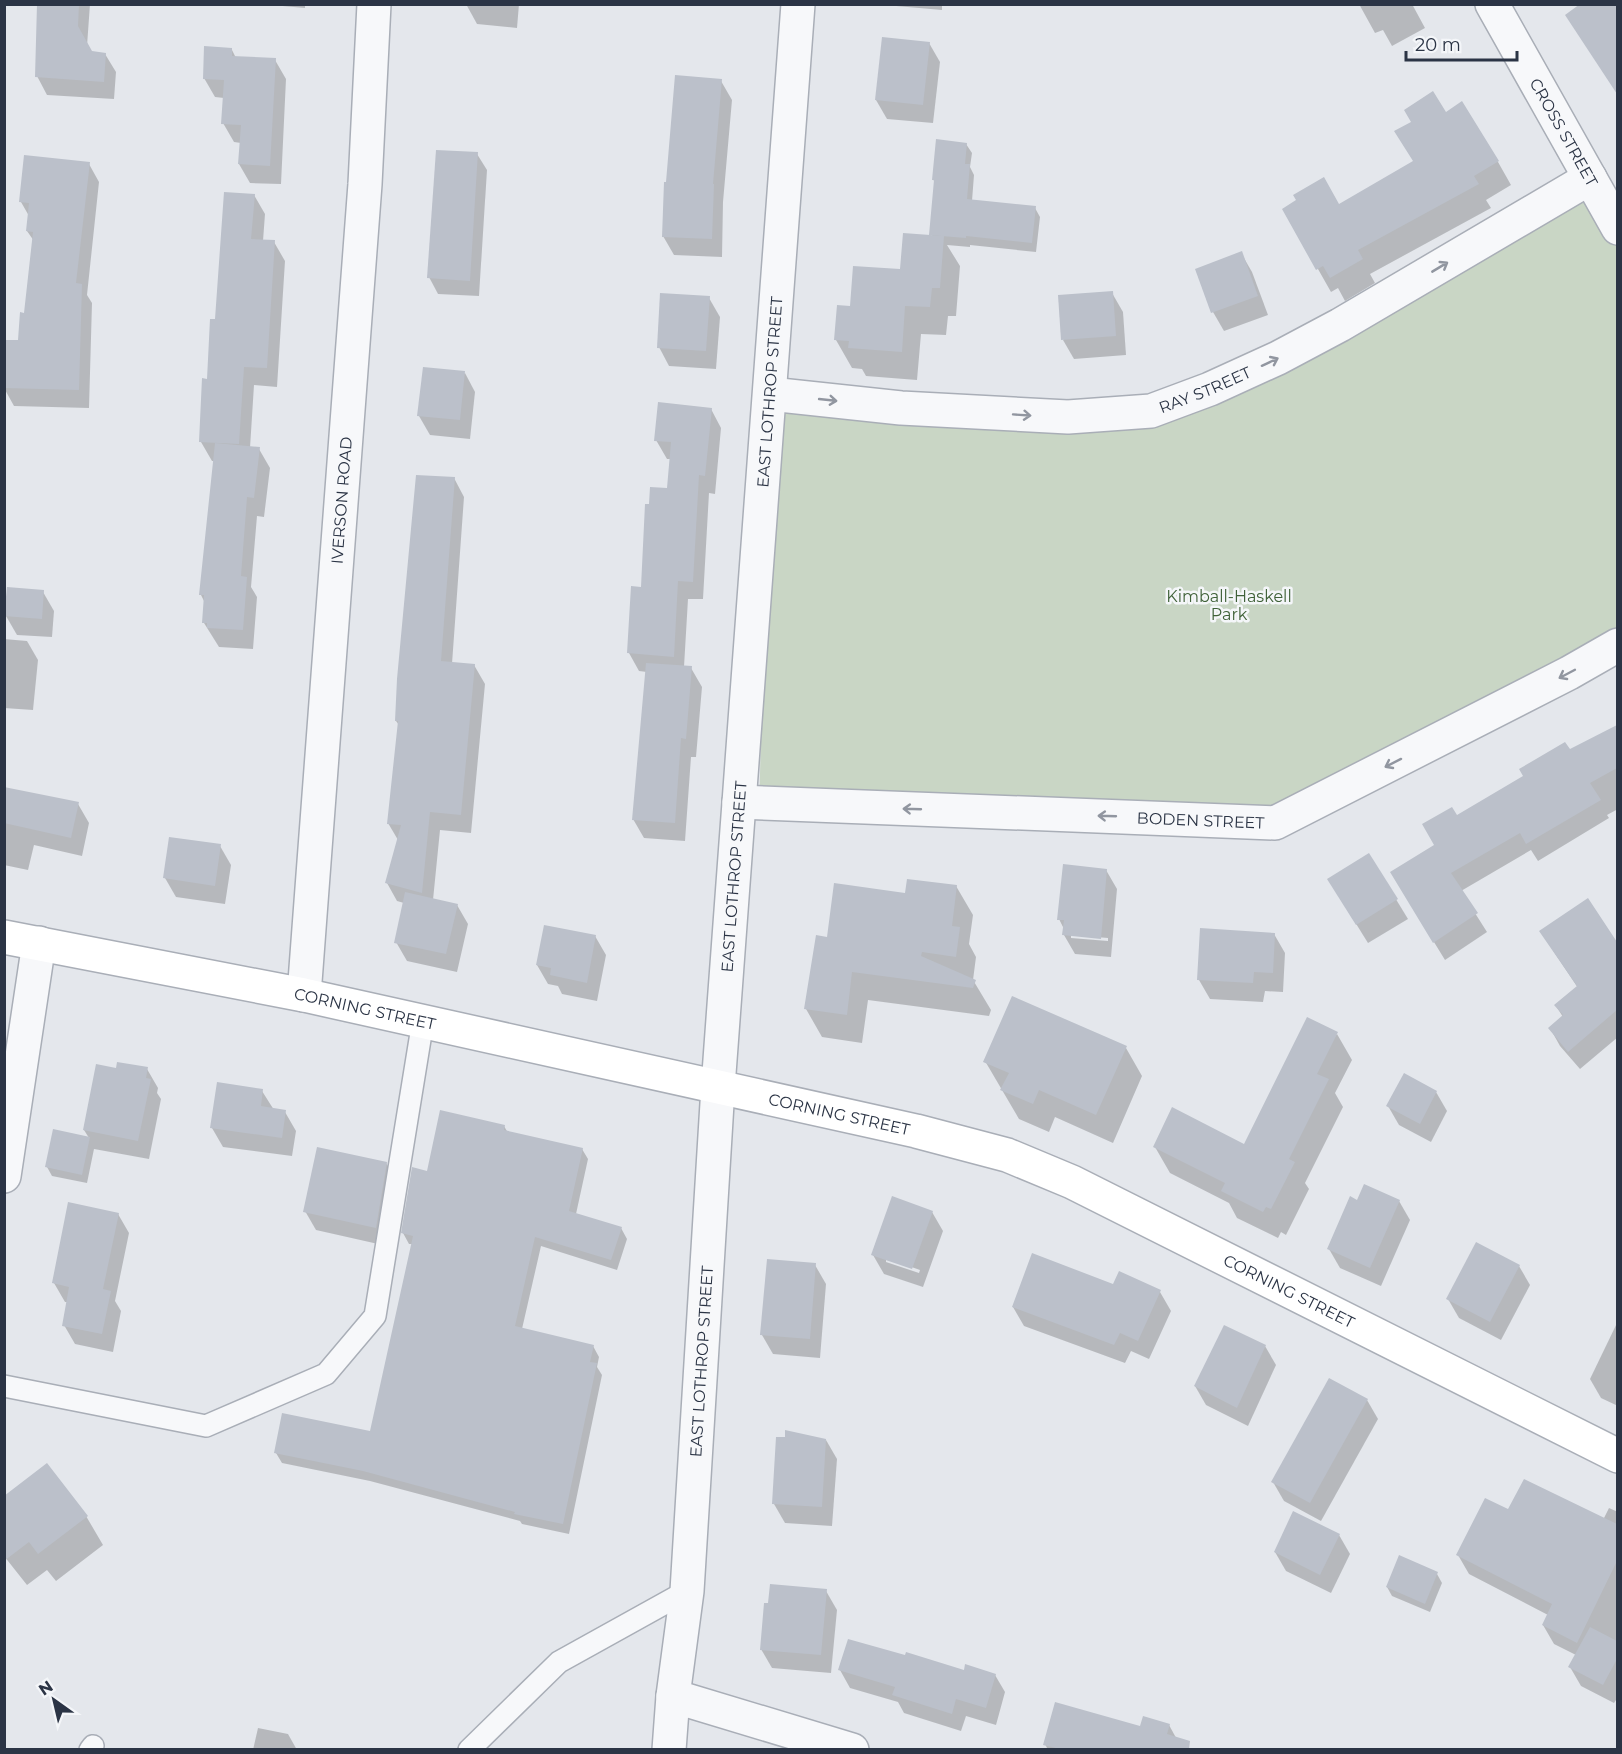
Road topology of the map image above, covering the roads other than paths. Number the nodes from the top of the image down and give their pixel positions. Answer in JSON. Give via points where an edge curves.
{"nodes":[{"id":1,"x":374,"y":4,"type":"edge"},
{"id":2,"x":798,"y":4,"type":"edge"},
{"id":3,"x":1492,"y":4,"type":"edge"},
{"id":4,"x":1590,"y":178,"type":"junction"},
{"id":5,"x":1617,"y":228,"type":"edge"},
{"id":6,"x":770,"y":394,"type":"junction"},
{"id":7,"x":1617,"y":645,"type":"edge"},
{"id":8,"x":740,"y":802,"type":"junction"},
{"id":9,"x":4,"y":937,"type":"edge"},
{"id":10,"x":39,"y":943,"type":"junction"},
{"id":11,"x":304,"y":995,"type":"junction"},
{"id":12,"x":423,"y":1021,"type":"junction"},
{"id":13,"x":718,"y":1087,"type":"junction"},
{"id":14,"x":4,"y":1176,"type":"edge"},
{"id":15,"x":4,"y":1386,"type":"edge"},
{"id":16,"x":1617,"y":1456,"type":"edge"},
{"id":17,"x":687,"y":1591,"type":"junction"},
{"id":18,"x":673,"y":1696,"type":"junction"},
{"id":19,"x":469,"y":1749,"type":"edge"},
{"id":20,"x":669,"y":1749,"type":"edge"},
{"id":21,"x":852,"y":1749,"type":"edge"}],
"edges":[{"from":1,"to":11,"type":"street","name":"IVERSON ROAD","via":[[365,184]]},
{"from":2,"to":6,"type":"street","name":"EAST LOTHROP STREET"},
{"from":3,"to":4,"type":"street","name":"CROSS STREET"},
{"from":4,"to":5,"type":"street","name":"CROSS STREET"},
{"from":6,"to":4,"type":"street","name":"RAY STREET","one_way":true,"via":[[901,408],[1068,417],[1151,411],[1210,389],[1309,342]]},
{"from":6,"to":8,"type":"street","name":"EAST LOTHROP STREET"},
{"from":7,"to":8,"type":"street","name":"BODEN STREET","one_way":true,"via":[[1275,823]]},
{"from":8,"to":13,"type":"street","name":"EAST LOTHROP STREET"},
{"from":9,"to":10,"type":"street","name":"CORNING STREET"},
{"from":10,"to":11,"type":"street","name":"CORNING STREET"},
{"from":10,"to":14,"type":"street"},
{"from":11,"to":12,"type":"street","name":"CORNING STREET"},
{"from":12,"to":13,"type":"street","name":"CORNING STREET"},
{"from":12,"to":15,"type":"lane","via":[[375,1316],[326,1374],[206,1426]]},
{"from":13,"to":16,"type":"street","name":"CORNING STREET","via":[[1007,1155],[1072,1182]]},
{"from":13,"to":17,"type":"street","name":"EAST LOTHROP STREET"},
{"from":17,"to":18,"type":"street","name":"EAST LOTHROP STREET"},
{"from":17,"to":19,"type":"lane","via":[[558,1662]]},
{"from":18,"to":20,"type":"street","name":"EAST LOTHROP STREET"},
{"from":18,"to":21,"type":"street"}]}
